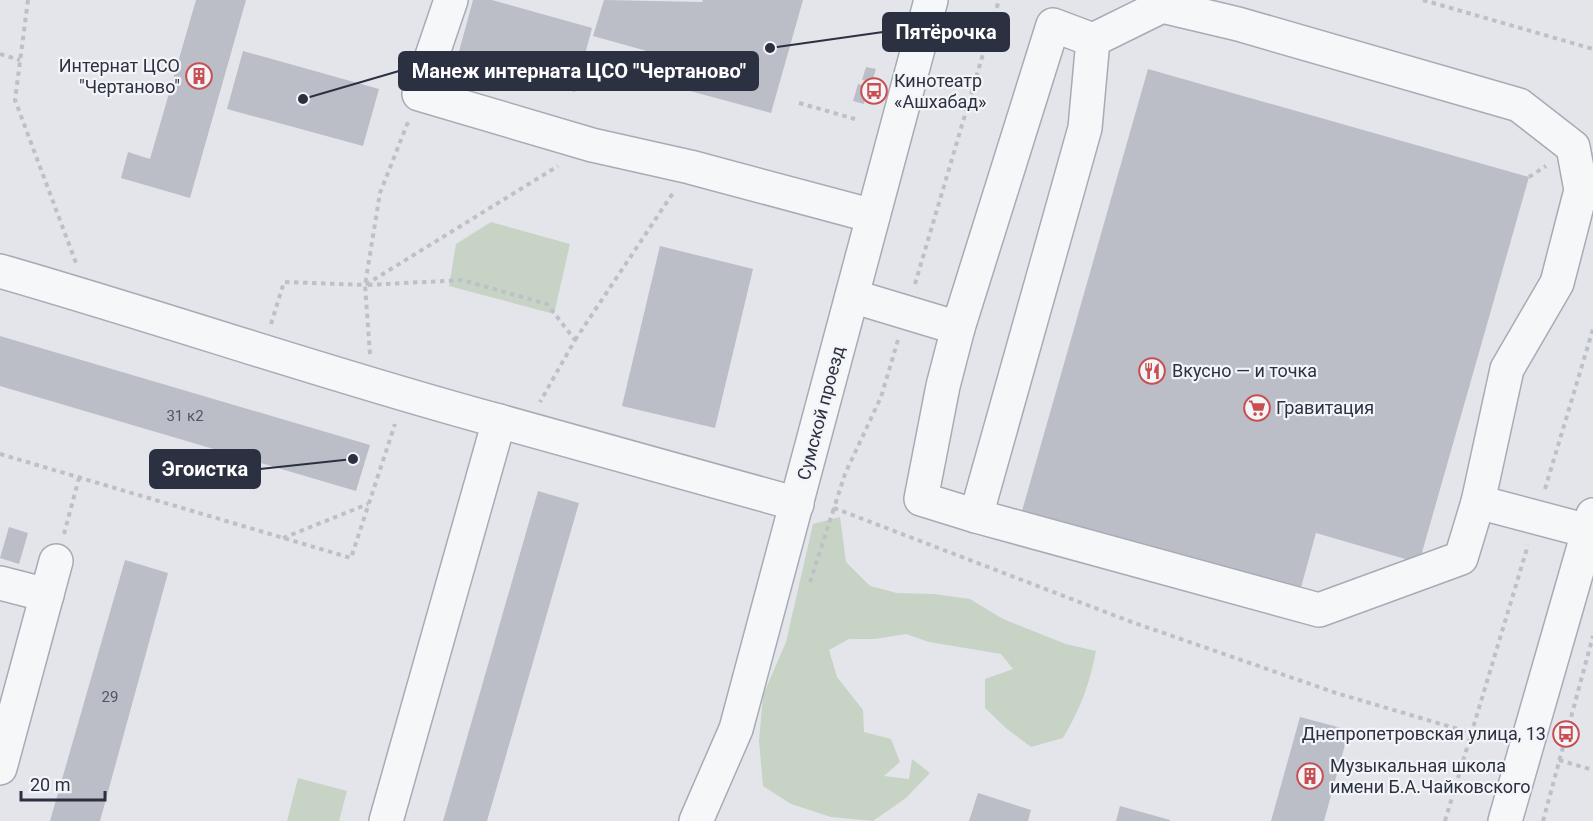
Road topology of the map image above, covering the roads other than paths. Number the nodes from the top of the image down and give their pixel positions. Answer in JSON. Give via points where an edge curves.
{"nodes":[{"id":1,"x":451,"y":0,"type":"edge"},
{"id":2,"x":926,"y":1,"type":"edge"},
{"id":3,"x":1093,"y":40,"type":"junction"},
{"id":4,"x":873,"y":216,"type":"junction"},
{"id":5,"x":0,"y":271,"type":"edge"},
{"id":6,"x":852,"y":296,"type":"junction"},
{"id":7,"x":958,"y":328,"type":"junction"},
{"id":8,"x":499,"y":421,"type":"junction"},
{"id":9,"x":1478,"y":502,"type":"junction"},
{"id":10,"x":797,"y":504,"type":"junction"},
{"id":11,"x":976,"y":516,"type":"junction"},
{"id":12,"x":1591,"y":523,"type":"edge"},
{"id":13,"x":56,"y":561,"type":"road end"},
{"id":14,"x":0,"y":583,"type":"edge"},
{"id":15,"x":47,"y":595,"type":"junction"},
{"id":16,"x":0,"y":768,"type":"edge"},
{"id":17,"x":386,"y":821,"type":"edge"},
{"id":18,"x":696,"y":821,"type":"edge"},
{"id":19,"x":1505,"y":821,"type":"edge"}],
"edges":[{"from":1,"to":4,"type":"street","via":[[419,94],[592,145]]},
{"from":2,"to":4,"type":"street","name":"Сумской проезд"},
{"from":3,"to":7,"type":"street","via":[[1053,25]]},
{"from":3,"to":9,"type":"street","via":[[1162,6],[1519,105],[1573,147],[1581,190],[1557,284],[1507,369]]},
{"from":3,"to":11,"type":"street","via":[[1085,128]]},
{"from":4,"to":6,"type":"street","name":"Сумской проезд"},
{"from":5,"to":8,"type":"street"},
{"from":6,"to":7,"type":"street"},
{"from":6,"to":10,"type":"street","name":"Сумской проезд"},
{"from":7,"to":11,"type":"street","via":[[921,499]]},
{"from":8,"to":10,"type":"street"},
{"from":8,"to":17,"type":"street"},
{"from":9,"to":11,"type":"street","via":[[1461,558],[1319,610]]},
{"from":9,"to":12,"type":"street","via":[[1537,517]]},
{"from":10,"to":18,"type":"street","name":"Сумской проезд","via":[[736,729]]},
{"from":12,"to":19,"type":"street"},
{"from":13,"to":15,"type":"street"},
{"from":14,"to":15,"type":"street"},
{"from":15,"to":16,"type":"street"}]}
